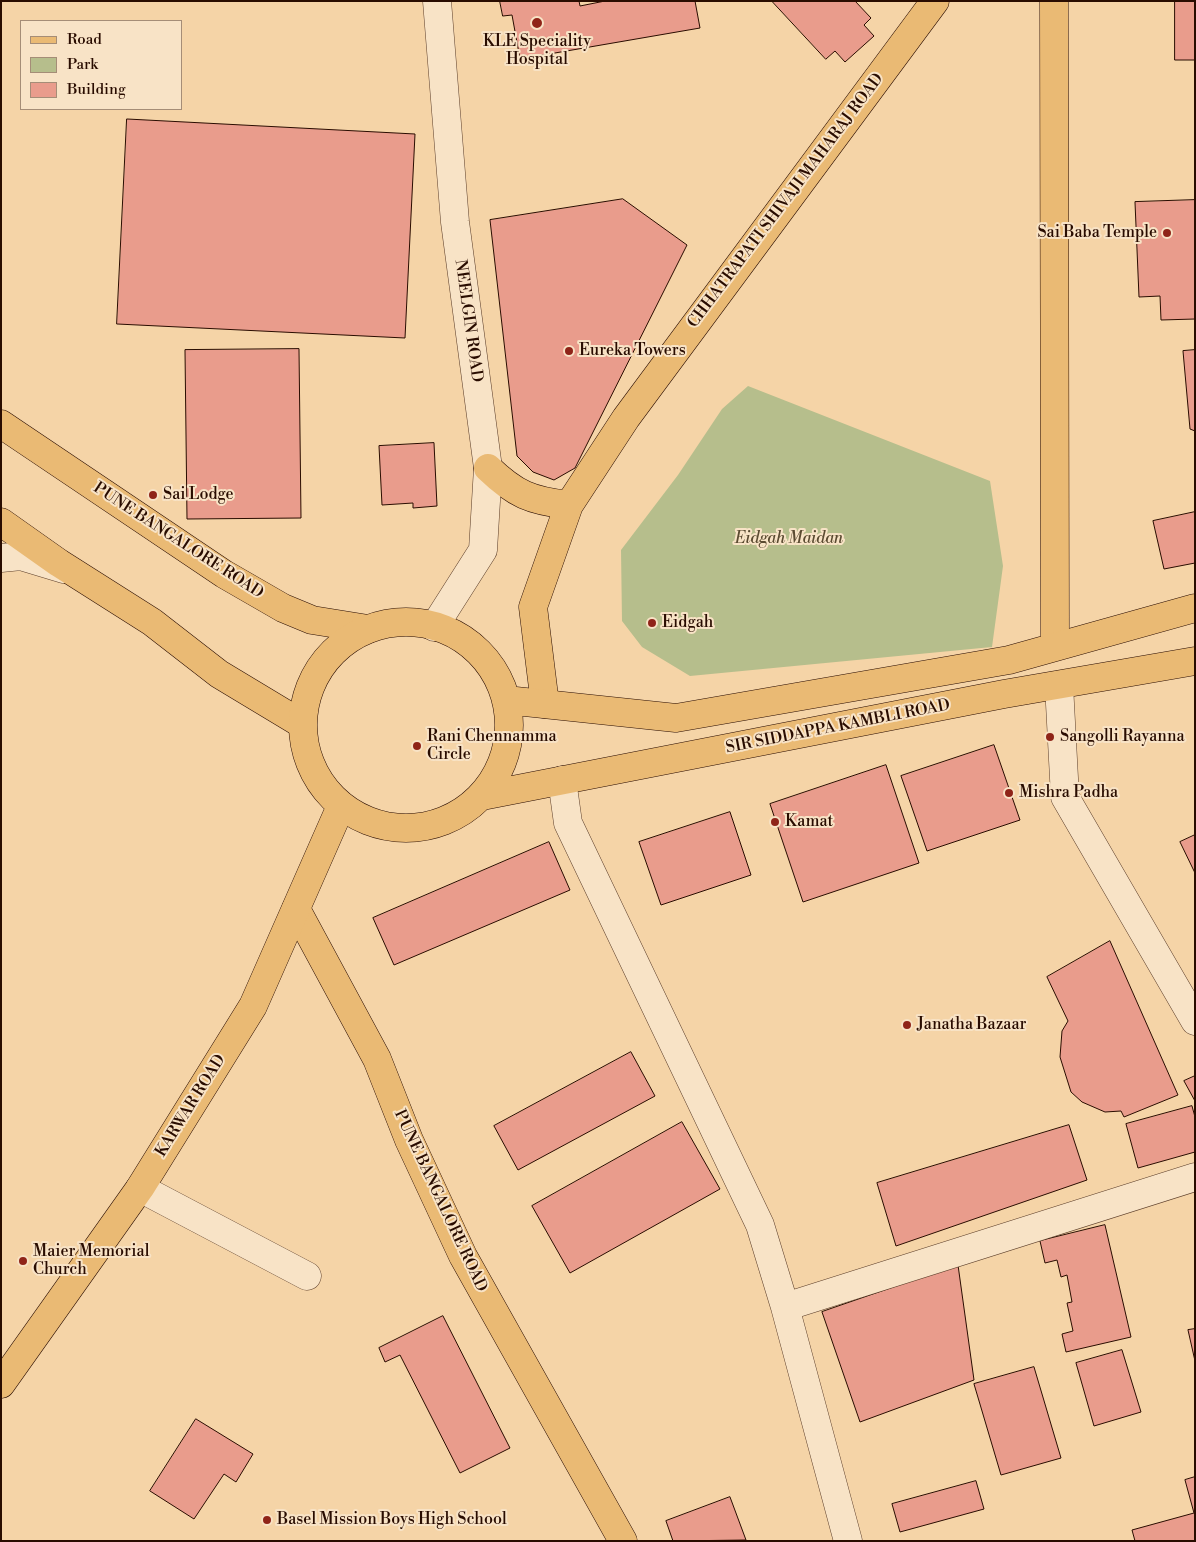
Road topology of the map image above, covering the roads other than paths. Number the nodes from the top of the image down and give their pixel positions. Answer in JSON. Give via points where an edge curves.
{"nodes":[{"id":1,"x":437,"y":1,"type":"edge"},
{"id":2,"x":935,"y":1,"type":"edge"},
{"id":3,"x":1054,"y":1,"type":"edge"},
{"id":4,"x":1,"y":424,"type":"edge"},
{"id":5,"x":488,"y":468,"type":"junction"},
{"id":6,"x":569,"y":505,"type":"junction"},
{"id":7,"x":1,"y":522,"type":"edge"},
{"id":8,"x":1,"y":558,"type":"edge"},
{"id":9,"x":71,"y":570,"type":"junction"},
{"id":10,"x":1195,"y":608,"type":"edge"},
{"id":11,"x":434,"y":627,"type":"junction"},
{"id":12,"x":368,"y":629,"type":"junction"},
{"id":13,"x":1055,"y":646,"type":"junction"},
{"id":14,"x":1195,"y":661,"type":"edge"},
{"id":15,"x":1059,"y":685,"type":"junction"},
{"id":16,"x":506,"y":700,"type":"junction"},
{"id":17,"x":545,"y":704,"type":"junction"},
{"id":18,"x":302,"y":724,"type":"junction"},
{"id":19,"x":562,"y":780,"type":"junction"},
{"id":20,"x":482,"y":796,"type":"junction"},
{"id":21,"x":342,"y":806,"type":"junction"},
{"id":22,"x":296,"y":910,"type":"junction"},
{"id":23,"x":1195,"y":1021,"type":"edge"},
{"id":24,"x":1195,"y":1176,"type":"edge"},
{"id":25,"x":140,"y":1188,"type":"junction"},
{"id":26,"x":307,"y":1276,"type":"dead end"},
{"id":27,"x":785,"y":1307,"type":"junction"},
{"id":28,"x":1,"y":1384,"type":"edge"},
{"id":29,"x":623,"y":1541,"type":"edge"},
{"id":30,"x":848,"y":1541,"type":"edge"}],
"edges":[{"from":1,"to":5,"type":"street","name":"NEELGIN ROAD","via":[[455,222]]},
{"from":2,"to":6,"type":"main road","name":"CHHATRAPATI SHIVAJI MAHARAJ ROAD","via":[[626,418]]},
{"from":3,"to":13,"type":"main road"},
{"from":4,"to":12,"type":"main road","name":"PUNE BANGALORE ROAD","via":[[224,574],[283,608],[312,620]]},
{"from":5,"to":6,"type":"main road","via":[[509,488],[535,500]]},
{"from":5,"to":11,"type":"street","name":"NEELGIN ROAD","via":[[483,550]]},
{"from":6,"to":17,"type":"main road","name":"CHHATRAPATI SHIVAJI MAHARAJ ROAD","via":[[533,607]]},
{"from":7,"to":9,"type":"main road"},
{"from":8,"to":9,"type":"street","via":[[21,556]]},
{"from":9,"to":18,"type":"main road","via":[[152,622],[219,674]]},
{"from":10,"to":13,"type":"main road"},
{"from":11,"to":12,"type":"main road","via":[[420,623],[394,623]]},
{"from":11,"to":16,"type":"main road","via":[[469,643],[492,668]]},
{"from":12,"to":18,"type":"main road","via":[[342,644],[320,667],[307,694]]},
{"from":13,"to":17,"type":"main road","via":[[1009,660],[676,718]]},
{"from":14,"to":15,"type":"main road","name":"SIR SIDDAPPA KAMBLI ROAD"},
{"from":15,"to":19,"type":"main road","name":"SIR SIDDAPPA KAMBLI ROAD"},
{"from":15,"to":23,"type":"street","via":[[1065,797]]},
{"from":16,"to":17,"type":"main road"},
{"from":16,"to":20,"type":"main road","via":[[509,734],[501,767]]},
{"from":18,"to":21,"type":"main road","via":[[305,751],[315,776]]},
{"from":19,"to":20,"type":"main road","name":"SIR SIDDAPPA KAMBLI ROAD"},
{"from":19,"to":27,"type":"street","via":[[568,823],[760,1226]]},
{"from":20,"to":21,"type":"main road","via":[[455,817],[417,828],[377,825]]},
{"from":21,"to":22,"type":"main road","name":"KARWAR ROAD"},
{"from":22,"to":25,"type":"main road","name":"KARWAR ROAD","via":[[253,1006]]},
{"from":22,"to":29,"type":"main road","name":"PUNE BANGALORE ROAD","via":[[377,1058],[408,1140],[463,1256]]},
{"from":24,"to":27,"type":"street"},
{"from":25,"to":26,"type":"street"},
{"from":25,"to":28,"type":"main road","name":"KARWAR ROAD"},
{"from":27,"to":30,"type":"street"}]}
